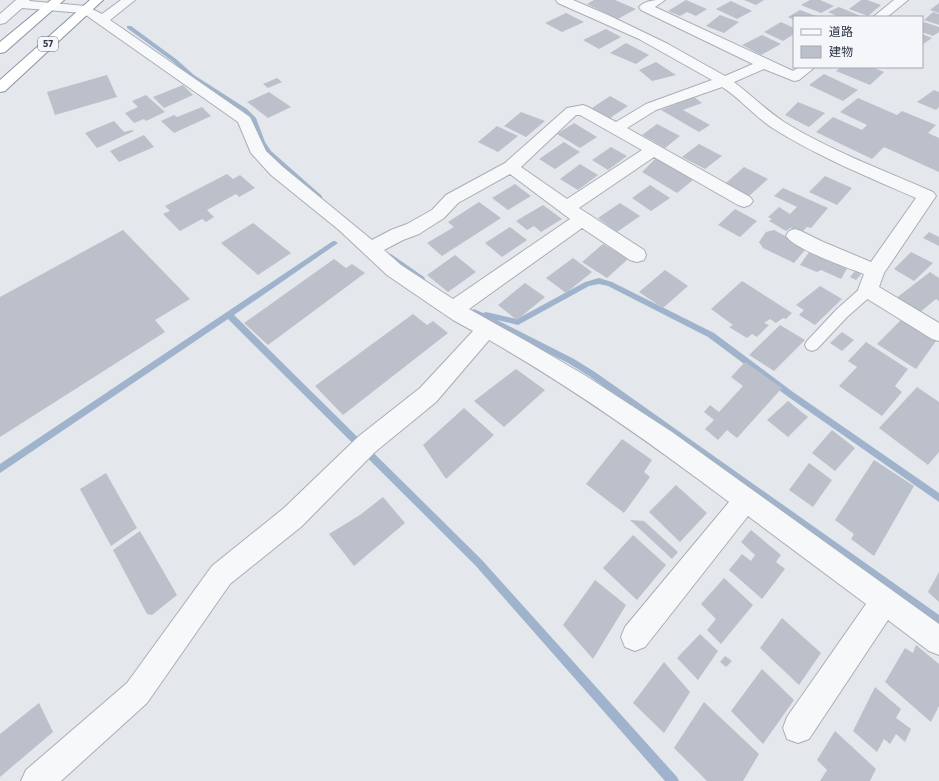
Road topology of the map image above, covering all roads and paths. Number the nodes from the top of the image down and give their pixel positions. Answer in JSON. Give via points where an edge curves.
{"nodes":[{"id":1,"x":97,"y":0,"type":"edge"},
{"id":2,"x":129,"y":0,"type":"edge"},
{"id":3,"x":562,"y":0,"type":"edge"},
{"id":4,"x":659,"y":0,"type":"edge"},
{"id":5,"x":902,"y":0,"type":"edge"},
{"id":6,"x":21,"y":2,"type":"edge"},
{"id":7,"x":54,"y":4,"type":"edge"},
{"id":8,"x":86,"y":10,"type":"junction"},
{"id":9,"x":632,"y":13,"type":"junction"},
{"id":10,"x":880,"y":16,"type":"edge"},
{"id":11,"x":0,"y":20,"type":"edge"},
{"id":12,"x":102,"y":20,"type":"junction"},
{"id":13,"x":0,"y":49,"type":"edge"},
{"id":14,"x":764,"y":64,"type":"junction"},
{"id":15,"x":807,"y":68,"type":"edge"},
{"id":16,"x":724,"y":81,"type":"junction"},
{"id":17,"x":0,"y":88,"type":"edge"},
{"id":18,"x":616,"y":128,"type":"junction"},
{"id":19,"x":653,"y":150,"type":"junction"},
{"id":20,"x":511,"y":167,"type":"junction"},
{"id":21,"x":933,"y":198,"type":"edge"},
{"id":22,"x":744,"y":201,"type":"dead end"},
{"id":23,"x":567,"y":208,"type":"junction"},
{"id":24,"x":582,"y":219,"type":"junction"},
{"id":25,"x":795,"y":236,"type":"dead end"},
{"id":26,"x":371,"y":249,"type":"junction"},
{"id":27,"x":637,"y":255,"type":"dead end"},
{"id":28,"x":875,"y":271,"type":"junction"},
{"id":29,"x":868,"y":290,"type":"junction"},
{"id":30,"x":454,"y":310,"type":"junction"},
{"id":31,"x":487,"y":329,"type":"junction"},
{"id":32,"x":939,"y":333,"type":"edge"},
{"id":33,"x":812,"y":346,"type":"dead end"},
{"id":34,"x":746,"y":500,"type":"junction"},
{"id":35,"x":885,"y":601,"type":"junction"},
{"id":36,"x":635,"y":637,"type":"dead end"},
{"id":37,"x":939,"y":641,"type":"edge"},
{"id":38,"x":798,"y":728,"type":"dead end"},
{"id":39,"x":37,"y":781,"type":"edge"}],
"edges":[{"from":1,"to":8,"type":"highway","number":"57"},
{"from":2,"to":12,"type":"street"},
{"from":3,"to":9,"type":"street"},
{"from":4,"to":9,"type":"street"},
{"from":5,"to":10,"type":"street"},
{"from":6,"to":7,"type":"street"},
{"from":6,"to":11,"type":"street"},
{"from":7,"to":8,"type":"street"},
{"from":7,"to":13,"type":"highway"},
{"from":8,"to":12,"type":"street"},
{"from":8,"to":17,"type":"highway","number":"57"},
{"from":9,"to":14,"type":"street"},
{"from":9,"to":16,"type":"street","via":[[647,37]]},
{"from":12,"to":26,"type":"street","via":[[245,120],[259,153]]},
{"from":14,"to":15,"type":"street","via":[[794,77]]},
{"from":14,"to":16,"type":"street"},
{"from":16,"to":18,"type":"street","via":[[651,107]]},
{"from":16,"to":21,"type":"street","via":[[756,109],[796,136],[846,161]]},
{"from":18,"to":19,"type":"street"},
{"from":18,"to":20,"type":"street","via":[[583,110],[572,111]]},
{"from":19,"to":22,"type":"street"},
{"from":19,"to":23,"type":"street"},
{"from":20,"to":23,"type":"street"},
{"from":20,"to":26,"type":"street","via":[[452,199],[438,214],[413,229],[396,234]]},
{"from":21,"to":28,"type":"street"},
{"from":23,"to":24,"type":"street"},
{"from":24,"to":27,"type":"street"},
{"from":24,"to":30,"type":"street"},
{"from":25,"to":28,"type":"street"},
{"from":26,"to":30,"type":"street","via":[[394,270]]},
{"from":28,"to":29,"type":"street"},
{"from":29,"to":32,"type":"street"},
{"from":29,"to":33,"type":"lane","via":[[842,312]]},
{"from":30,"to":31,"type":"street"},
{"from":31,"to":34,"type":"street","via":[[578,383],[664,440]]},
{"from":31,"to":39,"type":"street","via":[[428,395],[367,444],[293,517],[221,575],[137,693]]},
{"from":34,"to":35,"type":"street"},
{"from":34,"to":36,"type":"street"},
{"from":35,"to":37,"type":"street"},
{"from":35,"to":38,"type":"street"}]}
